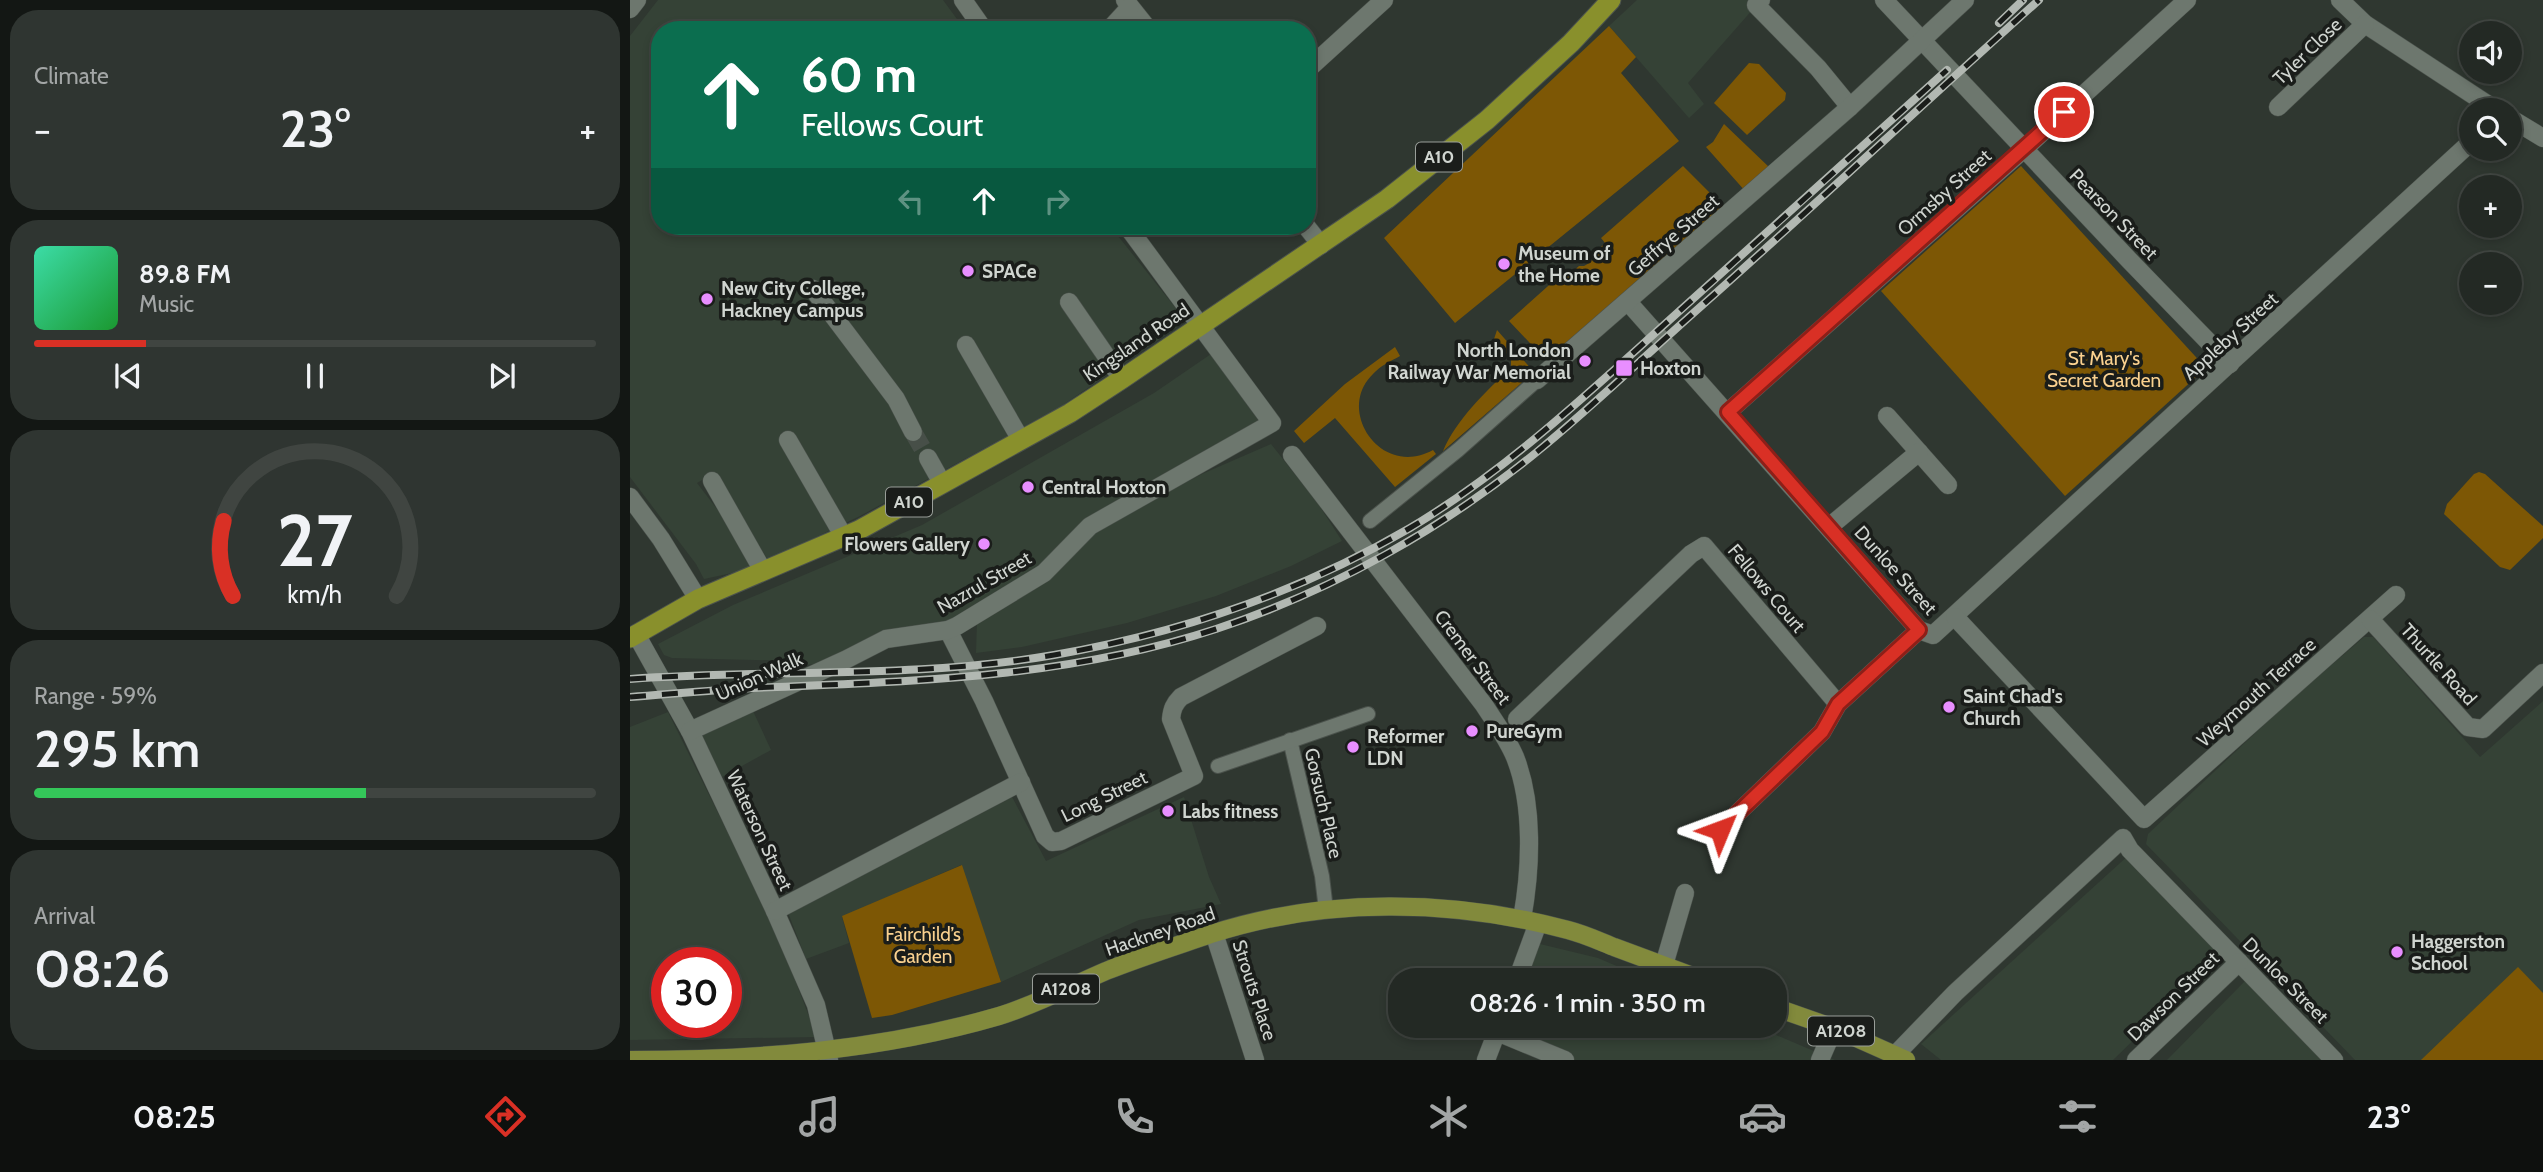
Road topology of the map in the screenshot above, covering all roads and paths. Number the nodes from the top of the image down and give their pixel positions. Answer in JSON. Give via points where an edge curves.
{"nodes":[{"id":1,"x":637,"y":0,"type":"edge"},
{"id":2,"x":963,"y":0,"type":"edge"},
{"id":3,"x":1384,"y":0,"type":"edge"},
{"id":4,"x":1611,"y":0,"type":"edge"},
{"id":5,"x":1761,"y":0,"type":"edge"},
{"id":6,"x":1884,"y":0,"type":"edge"},
{"id":7,"x":1965,"y":0,"type":"edge"},
{"id":8,"x":2187,"y":0,"type":"edge"},
{"id":9,"x":2340,"y":0,"type":"edge"},
{"id":10,"x":1127,"y":4,"type":"edge"},
{"id":11,"x":630,"y":9,"type":"edge"},
{"id":12,"x":978,"y":21,"type":"edge"},
{"id":13,"x":1115,"y":21,"type":"edge"},
{"id":14,"x":1141,"y":21,"type":"edge"},
{"id":15,"x":2365,"y":24,"type":"junction"},
{"id":16,"x":1921,"y":40,"type":"junction"},
{"id":17,"x":1316,"y":62,"type":"edge"},
{"id":18,"x":2478,"y":98,"type":"edge"},
{"id":19,"x":1850,"y":107,"type":"junction"},
{"id":20,"x":2278,"y":107,"type":"dead end"},
{"id":21,"x":2522,"y":125,"type":"edge"},
{"id":22,"x":2543,"y":138,"type":"edge"},
{"id":23,"x":2024,"y":149,"type":"junction"},
{"id":24,"x":2459,"y":153,"type":"edge"},
{"id":25,"x":1134,"y":235,"type":"edge"},
{"id":26,"x":1313,"y":235,"type":"edge"},
{"id":27,"x":1321,"y":245,"type":"junction"},
{"id":28,"x":813,"y":289,"type":"dead end"},
{"id":29,"x":1069,"y":302,"type":"dead end"},
{"id":30,"x":1628,"y":302,"type":"junction"},
{"id":31,"x":1200,"y":327,"type":"junction"},
{"id":32,"x":966,"y":345,"type":"dead end"},
{"id":33,"x":2230,"y":364,"type":"junction"},
{"id":34,"x":1122,"y":379,"type":"junction"},
{"id":35,"x":1537,"y":380,"type":"joint"},
{"id":36,"x":1728,"y":412,"type":"junction"},
{"id":37,"x":1887,"y":416,"type":"dead end"},
{"id":38,"x":913,"y":432,"type":"tunnel mouth"},
{"id":39,"x":788,"y":440,"type":"dead end"},
{"id":40,"x":1021,"y":440,"type":"junction"},
{"id":41,"x":1919,"y":452,"type":"junction"},
{"id":42,"x":1293,"y":455,"type":"dead end"},
{"id":43,"x":928,"y":458,"type":"tunnel mouth"},
{"id":44,"x":712,"y":481,"type":"dead end"},
{"id":45,"x":942,"y":483,"type":"junction"},
{"id":46,"x":1948,"y":485,"type":"dead end"},
{"id":47,"x":630,"y":497,"type":"edge"},
{"id":48,"x":1370,"y":521,"type":"dead end"},
{"id":49,"x":1829,"y":527,"type":"junction"},
{"id":50,"x":844,"y":537,"type":"junction"},
{"id":51,"x":763,"y":571,"type":"junction"},
{"id":52,"x":2396,"y":595,"type":"dead end"},
{"id":53,"x":698,"y":599,"type":"junction"},
{"id":54,"x":1955,"y":617,"type":"junction"},
{"id":55,"x":2370,"y":619,"type":"junction"},
{"id":56,"x":1317,"y":626,"type":"dead end"},
{"id":57,"x":948,"y":630,"type":"junction"},
{"id":58,"x":1919,"y":630,"type":"junction"},
{"id":59,"x":633,"y":636,"type":"edge"},
{"id":60,"x":845,"y":660,"type":"joint"},
{"id":61,"x":2543,"y":673,"type":"edge"},
{"id":62,"x":1838,"y":704,"type":"junction"},
{"id":63,"x":1368,"y":714,"type":"dead end"},
{"id":64,"x":1517,"y":719,"type":"dead end"},
{"id":65,"x":690,"y":730,"type":"junction"},
{"id":66,"x":1290,"y":740,"type":"junction"},
{"id":67,"x":1218,"y":766,"type":"dead end"},
{"id":68,"x":1021,"y":782,"type":"junction"},
{"id":69,"x":2144,"y":819,"type":"joint"},
{"id":70,"x":1720,"y":830,"type":"dead end"},
{"id":71,"x":1685,"y":893,"type":"dead end"},
{"id":72,"x":1326,"y":910,"type":"junction"},
{"id":73,"x":775,"y":911,"type":"junction"},
{"id":74,"x":1530,"y":921,"type":"junction"},
{"id":75,"x":1214,"y":933,"type":"junction"},
{"id":76,"x":2239,"y":962,"type":"junction"},
{"id":77,"x":1664,"y":965,"type":"junction"},
{"id":78,"x":1520,"y":968,"type":"edge"},
{"id":79,"x":1672,"y":968,"type":"edge"},
{"id":80,"x":1787,"y":1012,"type":"edge"},
{"id":81,"x":1834,"y":1028,"type":"junction"},
{"id":82,"x":1495,"y":1038,"type":"edge"},
{"id":83,"x":1518,"y":1038,"type":"edge"},
{"id":84,"x":828,"y":1055,"type":"edge"},
{"id":85,"x":1901,"y":1057,"type":"edge"},
{"id":86,"x":721,"y":1059,"type":"edge"},
{"id":87,"x":630,"y":1060,"type":"edge"},
{"id":88,"x":665,"y":1060,"type":"edge"},
{"id":89,"x":1255,"y":1060,"type":"edge"},
{"id":90,"x":1486,"y":1060,"type":"edge"},
{"id":91,"x":1566,"y":1060,"type":"edge"},
{"id":92,"x":1820,"y":1060,"type":"edge"},
{"id":93,"x":2136,"y":1060,"type":"edge"},
{"id":94,"x":2334,"y":1060,"type":"edge"}],
"edges":[{"from":1,"to":11,"type":"street"},
{"from":2,"to":12,"type":"street"},
{"from":3,"to":17,"type":"street"},
{"from":4,"to":27,"type":"highway","name":"Kingsland Road","number":"A10","via":[[1487,120]]},
{"from":5,"to":19,"type":"street","via":[[1756,5]]},
{"from":6,"to":16,"type":"street","name":"Pearson Street"},
{"from":7,"to":16,"type":"street","name":"Geffrye Street"},
{"from":8,"to":23,"type":"street","name":"Ormsby Street"},
{"from":9,"to":15,"type":"street"},
{"from":10,"to":13,"type":"street"},
{"from":10,"to":14,"type":"street"},
{"from":15,"to":18,"type":"street"},
{"from":15,"to":20,"type":"street","name":"Tyler Close"},
{"from":16,"to":19,"type":"street","name":"Geffrye Street"},
{"from":16,"to":23,"type":"street","name":"Pearson Street"},
{"from":19,"to":30,"type":"street","name":"Geffrye Street"},
{"from":21,"to":22,"type":"street"},
{"from":23,"to":33,"type":"street","name":"Pearson Street"},
{"from":23,"to":36,"type":"street","name":"Ormsby Street"},
{"from":24,"to":33,"type":"street","name":"Appleby Street"},
{"from":25,"to":31,"type":"street"},
{"from":26,"to":27,"type":"street"},
{"from":27,"to":31,"type":"highway","name":"Kingsland Road","number":"A10"},
{"from":28,"to":38,"type":"street","via":[[896,399]]},
{"from":29,"to":34,"type":"street"},
{"from":30,"to":35,"type":"street","name":"Geffrye Street"},
{"from":30,"to":36,"type":"street","name":"Dunloe Street"},
{"from":31,"to":34,"type":"highway","name":"Kingsland Road","number":"A10"},
{"from":31,"to":57,"type":"street","name":"Nazrul Street","via":[[1272,423],[1090,526],[1044,573]]},
{"from":32,"to":40,"type":"street"},
{"from":33,"to":54,"type":"street","name":"Appleby Street"},
{"from":34,"to":40,"type":"highway","name":"Kingsland Road","number":"A10"},
{"from":35,"to":48,"type":"street","name":"Geffrye Street"},
{"from":36,"to":49,"type":"street","name":"Dunloe Street"},
{"from":37,"to":41,"type":"street"},
{"from":39,"to":50,"type":"street"},
{"from":40,"to":45,"type":"highway","name":"Kingsland Road","number":"A10"},
{"from":41,"to":46,"type":"street"},
{"from":41,"to":49,"type":"street"},
{"from":42,"to":74,"type":"street","name":"Cremer Street","via":[[1507,740],[1525,795]]},
{"from":43,"to":45,"type":"street"},
{"from":44,"to":51,"type":"street"},
{"from":45,"to":50,"type":"highway","name":"Kingsland Road","number":"A10"},
{"from":47,"to":53,"type":"street"},
{"from":49,"to":58,"type":"street","name":"Dunloe Street"},
{"from":50,"to":51,"type":"highway","name":"Kingsland Road","number":"A10"},
{"from":51,"to":53,"type":"highway","name":"Kingsland Road","number":"A10"},
{"from":52,"to":55,"type":"street","name":"Weymouth Terrace"},
{"from":53,"to":59,"type":"highway","name":"Kingsland Road","number":"A10"},
{"from":54,"to":58,"type":"street","name":"Dunloe Street","via":[[1933,635]]},
{"from":54,"to":69,"type":"street","name":"Dunloe Street"},
{"from":55,"to":61,"type":"street","name":"Thurtle Road","via":[[2468,727],[2483,729]]},
{"from":55,"to":69,"type":"street","name":"Weymouth Terrace"},
{"from":56,"to":68,"type":"street","name":"Long Street","via":[[1175,703],[1171,719],[1195,776],[1052,842]]},
{"from":57,"to":60,"type":"street","name":"Nazrul Street","via":[[886,639]]},
{"from":57,"to":68,"type":"street"},
{"from":58,"to":62,"type":"street"},
{"from":59,"to":65,"type":"street","name":"Waterson Street"},
{"from":60,"to":65,"type":"street","name":"Union Walk"},
{"from":62,"to":64,"type":"street","name":"Fellows Court","via":[[1704,546]]},
{"from":62,"to":70,"type":"street","via":[[1822,732]]},
{"from":63,"to":66,"type":"street"},
{"from":65,"to":73,"type":"street","name":"Waterson Street"},
{"from":66,"to":67,"type":"street","name":"Gorsuch Place"},
{"from":66,"to":72,"type":"street","name":"Gorsuch Place"},
{"from":68,"to":73,"type":"street"},
{"from":71,"to":77,"type":"street"},
{"from":72,"to":74,"type":"main road","name":"Hackney Road","number":"A1208","via":[[1443,908]]},
{"from":72,"to":75,"type":"main road","name":"Hackney Road","number":"A1208"},
{"from":73,"to":84,"type":"street","name":"Waterson Street","via":[[816,1005]]},
{"from":74,"to":77,"type":"main road","name":"Hackney Road","number":"A1208","via":[[1571,930]]},
{"from":74,"to":78,"type":"street","name":"Cremer Street"},
{"from":75,"to":84,"type":"main road","name":"Hackney Road","number":"A1208","via":[[1000,1015]]},
{"from":75,"to":89,"type":"street","name":"Strouts Place"},
{"from":76,"to":85,"type":"street","name":"Dunloe Street","via":[[2123,838],[1955,993]]},
{"from":76,"to":93,"type":"street","name":"Dawson Street"},
{"from":76,"to":94,"type":"street","name":"Dunloe Street"},
{"from":77,"to":79,"type":"main road","name":"Hackney Road","number":"A1208"},
{"from":80,"to":81,"type":"main road","number":"A1208"},
{"from":81,"to":85,"type":"main road","number":"A1208"},
{"from":81,"to":92,"type":"street"},
{"from":82,"to":90,"type":"street"},
{"from":83,"to":91,"type":"street"},
{"from":84,"to":86,"type":"main road","name":"Hackney Road","number":"A1208"},
{"from":86,"to":88,"type":"main road","name":"Hackney Road","number":"A1208"},
{"from":87,"to":88,"type":"main road","name":"Hackney Road","number":"A1208"}]}
